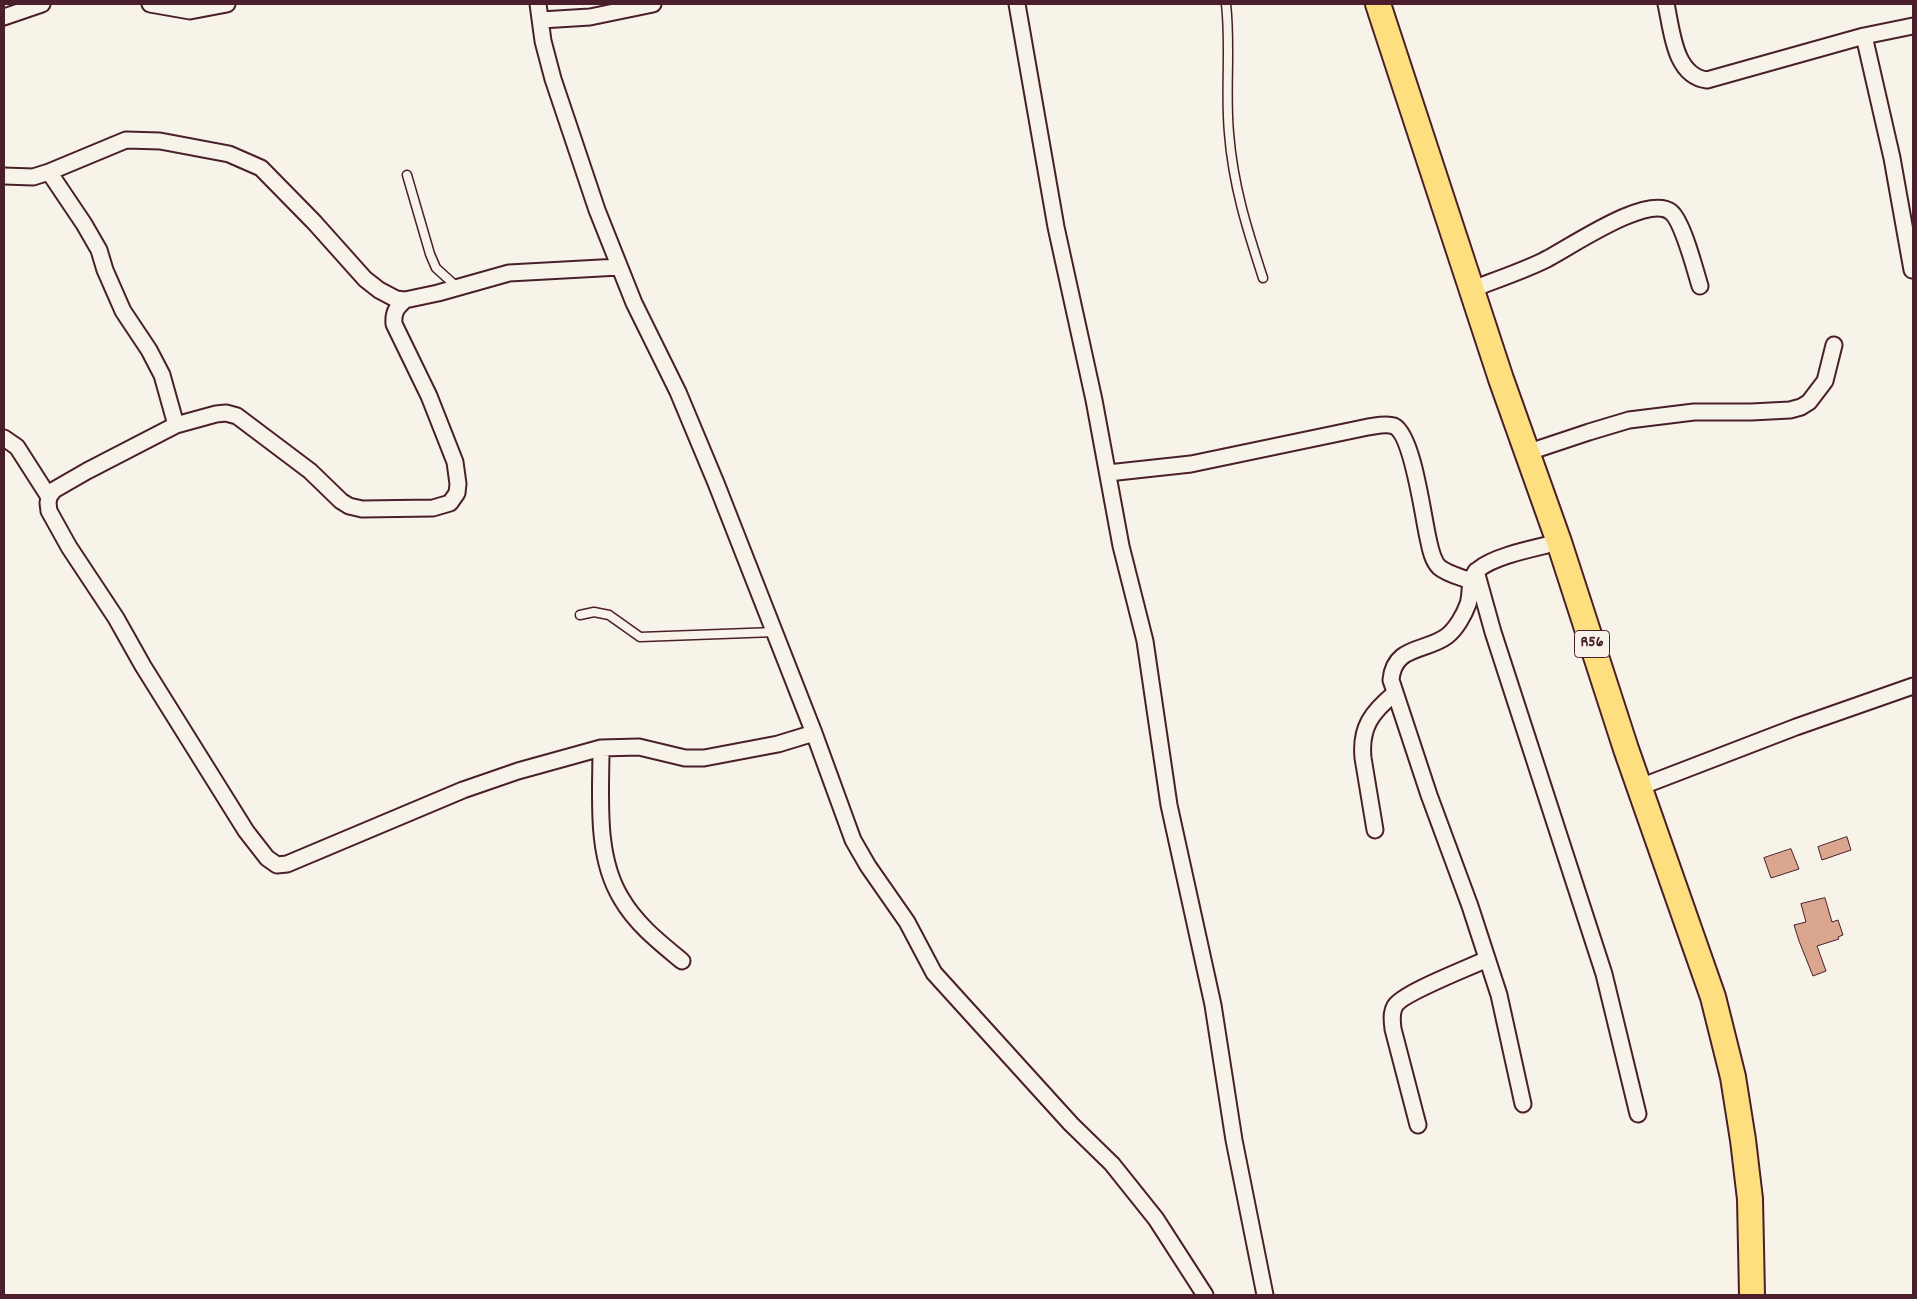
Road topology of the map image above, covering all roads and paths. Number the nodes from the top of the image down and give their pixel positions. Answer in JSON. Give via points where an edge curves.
{"nodes":[{"id":1,"x":42,"y":4,"type":"edge"},
{"id":2,"x":150,"y":4,"type":"edge"},
{"id":3,"x":227,"y":4,"type":"edge"},
{"id":4,"x":528,"y":4,"type":"edge"},
{"id":5,"x":538,"y":4,"type":"edge"},
{"id":6,"x":653,"y":4,"type":"edge"},
{"id":7,"x":1017,"y":4,"type":"edge"},
{"id":8,"x":1226,"y":4,"type":"edge"},
{"id":9,"x":1378,"y":4,"type":"edge"},
{"id":10,"x":1666,"y":4,"type":"edge"},
{"id":11,"x":4,"y":17,"type":"edge"},
{"id":12,"x":541,"y":20,"type":"junction"},
{"id":13,"x":1913,"y":26,"type":"edge"},
{"id":14,"x":1864,"y":36,"type":"junction"},
{"id":15,"x":50,"y":172,"type":"junction"},
{"id":16,"x":407,"y":175,"type":"dead end"},
{"id":17,"x":4,"y":176,"type":"edge"},
{"id":18,"x":619,"y":267,"type":"junction"},
{"id":19,"x":1912,"y":270,"type":"dead end"},
{"id":20,"x":1263,"y":278,"type":"dead end"},
{"id":21,"x":1700,"y":286,"type":"dead end"},
{"id":22,"x":457,"y":287,"type":"junction"},
{"id":23,"x":1472,"y":289,"type":"junction"},
{"id":24,"x":405,"y":300,"type":"junction"},
{"id":25,"x":1834,"y":344,"type":"dead end"},
{"id":26,"x":176,"y":425,"type":"junction"},
{"id":27,"x":4,"y":438,"type":"edge"},
{"id":28,"x":1526,"y":453,"type":"junction"},
{"id":29,"x":1108,"y":473,"type":"junction"},
{"id":30,"x":50,"y":497,"type":"junction"},
{"id":31,"x":1559,"y":542,"type":"junction"},
{"id":32,"x":1473,"y":576,"type":"junction"},
{"id":33,"x":580,"y":614,"type":"dead end"},
{"id":34,"x":775,"y":632,"type":"junction"},
{"id":35,"x":1913,"y":686,"type":"edge"},
{"id":36,"x":1395,"y":694,"type":"junction"},
{"id":37,"x":814,"y":733,"type":"junction"},
{"id":38,"x":601,"y":748,"type":"junction"},
{"id":39,"x":1640,"y":787,"type":"junction"},
{"id":40,"x":1375,"y":830,"type":"dead end"},
{"id":41,"x":1488,"y":959,"type":"junction"},
{"id":42,"x":682,"y":961,"type":"dead end"},
{"id":43,"x":1523,"y":1104,"type":"dead end"},
{"id":44,"x":1638,"y":1114,"type":"dead end"},
{"id":45,"x":1418,"y":1125,"type":"dead end"},
{"id":46,"x":1205,"y":1295,"type":"edge"},
{"id":47,"x":1265,"y":1295,"type":"edge"},
{"id":48,"x":1752,"y":1295,"type":"edge"}],
"edges":[{"from":1,"to":11,"type":"street"},
{"from":2,"to":3,"type":"street","via":[[190,11]]},
{"from":4,"to":12,"type":"street"},
{"from":5,"to":12,"type":"street"},
{"from":6,"to":12,"type":"street","via":[[590,17]]},
{"from":7,"to":29,"type":"street","via":[[1056,227]]},
{"from":8,"to":20,"type":"lane","via":[[1230,31],[1228,98],[1233,169],[1240,207]]},
{"from":9,"to":23,"type":"main road","number":"R56"},
{"from":10,"to":14,"type":"street","via":[[1675,47],[1683,66],[1698,79],[1707,80]]},
{"from":12,"to":18,"type":"street","via":[[553,79]]},
{"from":13,"to":14,"type":"street"},
{"from":14,"to":19,"type":"street","via":[[1892,158]]},
{"from":15,"to":17,"type":"street","via":[[33,177]]},
{"from":15,"to":24,"type":"street","via":[[126,140],[160,141],[229,154],[261,168],[365,279],[385,294]]},
{"from":15,"to":26,"type":"street","via":[[98,250],[123,310],[162,375]]},
{"from":16,"to":22,"type":"lane","via":[[436,268]]},
{"from":18,"to":22,"type":"street","via":[[509,273]]},
{"from":18,"to":34,"type":"street","via":[[678,392]]},
{"from":21,"to":23,"type":"street","via":[[1677,220],[1671,212],[1654,207],[1618,220],[1543,261]]},
{"from":22,"to":24,"type":"street"},
{"from":23,"to":28,"type":"main road","number":"R56"},
{"from":24,"to":26,"type":"street","via":[[396,308],[394,324],[429,396],[455,462],[457,493],[450,503],[432,508],[362,509],[349,506],[310,471],[237,416],[216,414]]},
{"from":25,"to":28,"type":"street","via":[[1825,381],[1809,402],[1800,407],[1751,412],[1694,412],[1629,420]]},
{"from":26,"to":30,"type":"street","via":[[87,471],[54,490]]},
{"from":27,"to":30,"type":"street","via":[[18,447]]},
{"from":28,"to":31,"type":"main road","number":"R56"},
{"from":29,"to":32,"type":"street","via":[[1190,464],[1368,427],[1393,426],[1408,446],[1435,560],[1447,572]]},
{"from":29,"to":47,"type":"street","via":[[1121,546],[1145,641],[1170,805],[1213,1005],[1234,1140]]},
{"from":30,"to":38,"type":"street","via":[[49,511],[69,547],[246,831],[273,863],[287,864],[463,790]]},
{"from":31,"to":32,"type":"street","via":[[1495,560]]},
{"from":31,"to":39,"type":"main road","number":"R56"},
{"from":32,"to":36,"type":"street","via":[[1468,603],[1454,629],[1447,636],[1406,654],[1394,666],[1391,680]]},
{"from":32,"to":44,"type":"street","via":[[1604,974]]},
{"from":33,"to":34,"type":"lane","via":[[594,612],[609,616],[640,637]]},
{"from":34,"to":37,"type":"street"},
{"from":35,"to":39,"type":"street"},
{"from":36,"to":40,"type":"street","via":[[1378,707],[1364,732],[1363,758]]},
{"from":36,"to":41,"type":"street"},
{"from":37,"to":38,"type":"street","via":[[778,744],[704,758],[685,758],[639,747]]},
{"from":37,"to":46,"type":"street","via":[[854,840],[907,922],[934,973],[1071,1124],[1112,1164],[1156,1219]]},
{"from":38,"to":42,"type":"street","via":[[603,833],[616,888],[640,924]]},
{"from":39,"to":48,"type":"main road","number":"R56","via":[[1713,997],[1732,1077],[1750,1199]]},
{"from":41,"to":43,"type":"street"},
{"from":41,"to":45,"type":"street","via":[[1417,991],[1394,1007],[1393,1029]]}]}
